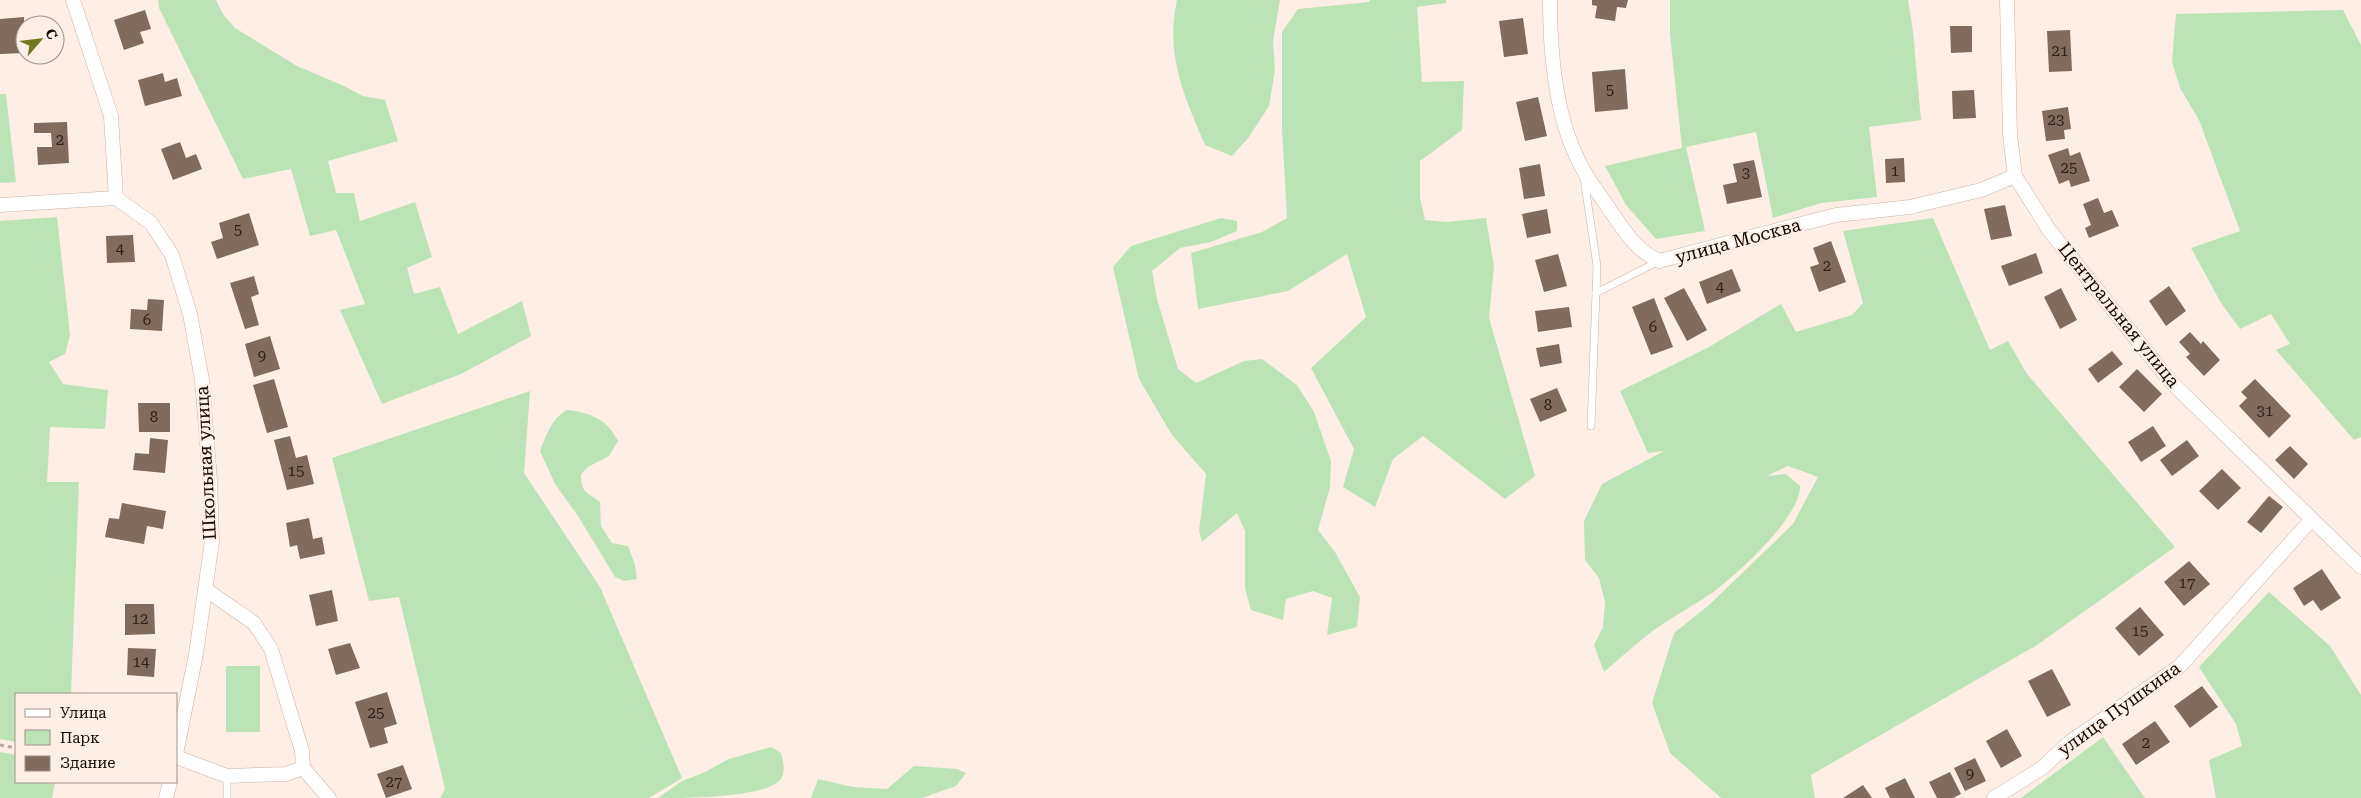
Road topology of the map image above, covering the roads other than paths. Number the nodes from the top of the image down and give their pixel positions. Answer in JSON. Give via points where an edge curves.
{"nodes":[{"id":1,"x":73,"y":0,"type":"edge"},
{"id":2,"x":1550,"y":0,"type":"edge"},
{"id":3,"x":2006,"y":0,"type":"edge"},
{"id":4,"x":1583,"y":170,"type":"junction"},
{"id":5,"x":2015,"y":176,"type":"junction"},
{"id":6,"x":116,"y":198,"type":"junction"},
{"id":7,"x":0,"y":205,"type":"edge"},
{"id":8,"x":1659,"y":261,"type":"junction"},
{"id":9,"x":1596,"y":293,"type":"junction"},
{"id":10,"x":1591,"y":426,"type":"dead end"},
{"id":11,"x":2312,"y":519,"type":"junction"},
{"id":12,"x":2361,"y":567,"type":"edge"},
{"id":13,"x":205,"y":589,"type":"junction"},
{"id":14,"x":178,"y":746,"type":"edge"},
{"id":15,"x":178,"y":757,"type":"edge"},
{"id":16,"x":303,"y":768,"type":"junction"},
{"id":17,"x":227,"y":776,"type":"junction"},
{"id":18,"x":170,"y":783,"type":"edge"},
{"id":19,"x":166,"y":798,"type":"edge"},
{"id":20,"x":227,"y":798,"type":"edge"},
{"id":21,"x":329,"y":798,"type":"edge"},
{"id":22,"x":1994,"y":798,"type":"edge"}],
"edges":[{"from":1,"to":6,"type":"street","via":[[111,116]]},
{"from":2,"to":4,"type":"street","name":"улица Москва","via":[[1556,84],[1567,130]]},
{"from":3,"to":5,"type":"street","name":"Центральная улица","via":[[2010,135]]},
{"from":4,"to":8,"type":"street","name":"улица Москва","via":[[1643,254]]},
{"from":4,"to":9,"type":"lane","via":[[1597,266]]},
{"from":5,"to":8,"type":"street","name":"улица Москва","via":[[1981,190],[1910,207],[1836,216]]},
{"from":5,"to":11,"type":"street","name":"Центральная улица","via":[[2049,230],[2170,380]]},
{"from":6,"to":7,"type":"street"},
{"from":6,"to":13,"type":"street","name":"Школьная улица","via":[[151,223],[172,255],[190,314],[202,380],[210,480],[212,541]]},
{"from":8,"to":9,"type":"lane"},
{"from":9,"to":10,"type":"lane"},
{"from":11,"to":12,"type":"street","name":"Центральная улица"},
{"from":11,"to":22,"type":"street","name":"улица Пушкина","via":[[2180,666],[2070,742],[2042,768]]},
{"from":13,"to":14,"type":"street","name":"Школьная улица"},
{"from":13,"to":16,"type":"street","via":[[254,623],[271,649],[302,751]]},
{"from":15,"to":17,"type":"street"},
{"from":16,"to":17,"type":"street","via":[[286,774]]},
{"from":16,"to":21,"type":"street"},
{"from":17,"to":20,"type":"lane"},
{"from":18,"to":19,"type":"street"}]}
